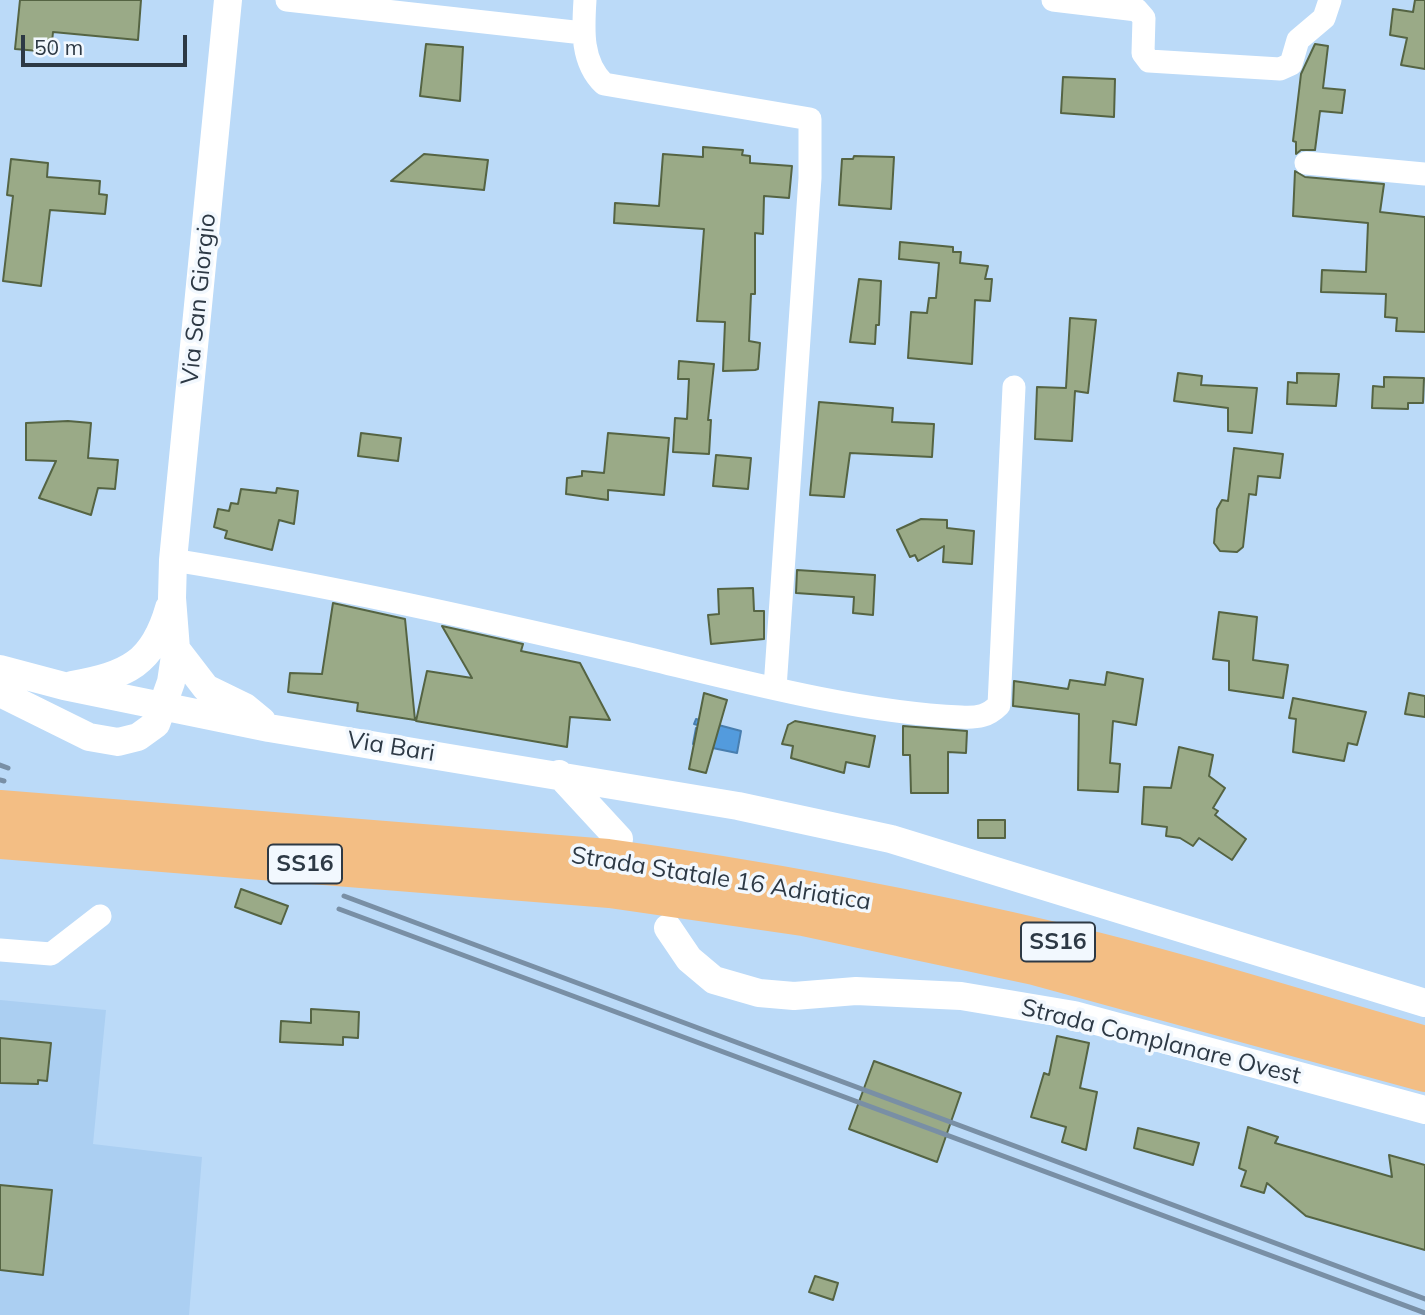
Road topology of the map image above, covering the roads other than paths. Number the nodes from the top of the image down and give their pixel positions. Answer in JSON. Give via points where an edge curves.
{"nodes":[{"id":1,"x":228,"y":0,"type":"edge"},
{"id":2,"x":287,"y":0,"type":"edge"},
{"id":3,"x":585,"y":0,"type":"edge"},
{"id":4,"x":1053,"y":0,"type":"edge"},
{"id":5,"x":1330,"y":0,"type":"edge"},
{"id":6,"x":583,"y":33,"type":"junction"},
{"id":7,"x":1306,"y":163,"type":"dead end"},
{"id":8,"x":1425,"y":174,"type":"edge"},
{"id":9,"x":1014,"y":387,"type":"dead end"},
{"id":10,"x":173,"y":560,"type":"junction"},
{"id":11,"x":163,"y":651,"type":"junction"},
{"id":12,"x":0,"y":669,"type":"edge"},
{"id":13,"x":64,"y":686,"type":"junction"},
{"id":14,"x":775,"y":688,"type":"junction"},
{"id":15,"x":0,"y":693,"type":"edge"},
{"id":16,"x":160,"y":705,"type":"junction"},
{"id":17,"x":269,"y":727,"type":"junction"},
{"id":18,"x":559,"y":774,"type":"junction"},
{"id":19,"x":622,"y":786,"type":"junction"},
{"id":20,"x":0,"y":809,"type":"edge"},
{"id":21,"x":0,"y":839,"type":"edge"},
{"id":22,"x":612,"y":862,"type":"junction"},
{"id":23,"x":681,"y":898,"type":"junction"},
{"id":24,"x":100,"y":916,"type":"dead end"},
{"id":25,"x":0,"y":950,"type":"edge"},
{"id":26,"x":1425,"y":1003,"type":"edge"},
{"id":27,"x":1425,"y":1045,"type":"edge"},
{"id":28,"x":1425,"y":1073,"type":"edge"},
{"id":29,"x":1425,"y":1110,"type":"edge"}],
"edges":[{"from":1,"to":10,"type":"street","name":"Via San Giorgio"},
{"from":2,"to":6,"type":"street"},
{"from":3,"to":6,"type":"street"},
{"from":4,"to":5,"type":"street","via":[[1137,10],[1144,18],[1143,53],[1149,61],[1280,69],[1291,64],[1297,40],[1324,18]]},
{"from":6,"to":14,"type":"street","via":[[591,71],[604,84],[810,119],[810,178]]},
{"from":7,"to":8,"type":"street"},
{"from":9,"to":14,"type":"street","via":[[999,705],[988,715],[963,717]]},
{"from":10,"to":11,"type":"street","name":"Via San Giorgio"},
{"from":10,"to":14,"type":"street","via":[[389,599]]},
{"from":11,"to":13,"type":"street","via":[[100,680]]},
{"from":11,"to":16,"type":"street","name":"Via San Giorgio","via":[[172,682]]},
{"from":11,"to":17,"type":"street","via":[[206,688],[245,706]]},
{"from":12,"to":13,"type":"street","name":"Via Bari"},
{"from":13,"to":16,"type":"street","name":"Via Bari"},
{"from":15,"to":16,"type":"street","name":"Via San Giorgio","via":[[89,737],[118,742],[138,737],[156,724]]},
{"from":16,"to":17,"type":"street","name":"Via Bari"},
{"from":17,"to":18,"type":"street","name":"Via Bari"},
{"from":18,"to":19,"type":"street","name":"Via Bari"},
{"from":18,"to":22,"type":"street"},
{"from":19,"to":22,"type":"street"},
{"from":19,"to":26,"type":"street","name":"Via Bari","via":[[891,839]]},
{"from":20,"to":22,"type":"highway","name":"Strada Statale 16 Adriatica","number":"SS16"},
{"from":21,"to":22,"type":"highway","name":"Strada Statale 16 Adriatica","number":"SS16"},
{"from":22,"to":23,"type":"highway","name":"Strada Statale 16 Adriatica","number":"SS16"},
{"from":23,"to":27,"type":"highway","name":"Strada Statale 16 Adriatica","number":"SS16","via":[[915,910],[1070,945]]},
{"from":23,"to":28,"type":"highway","name":"Strada Statale 16 Adriatica","number":"SS16","via":[[803,917],[1034,966]]},
{"from":23,"to":29,"type":"street","name":"Strada Complanare Ovest","via":[[689,959],[714,981],[759,993],[794,996],[856,991],[961,996],[1074,1015]]},
{"from":24,"to":25,"type":"street","via":[[51,954]]}]}
